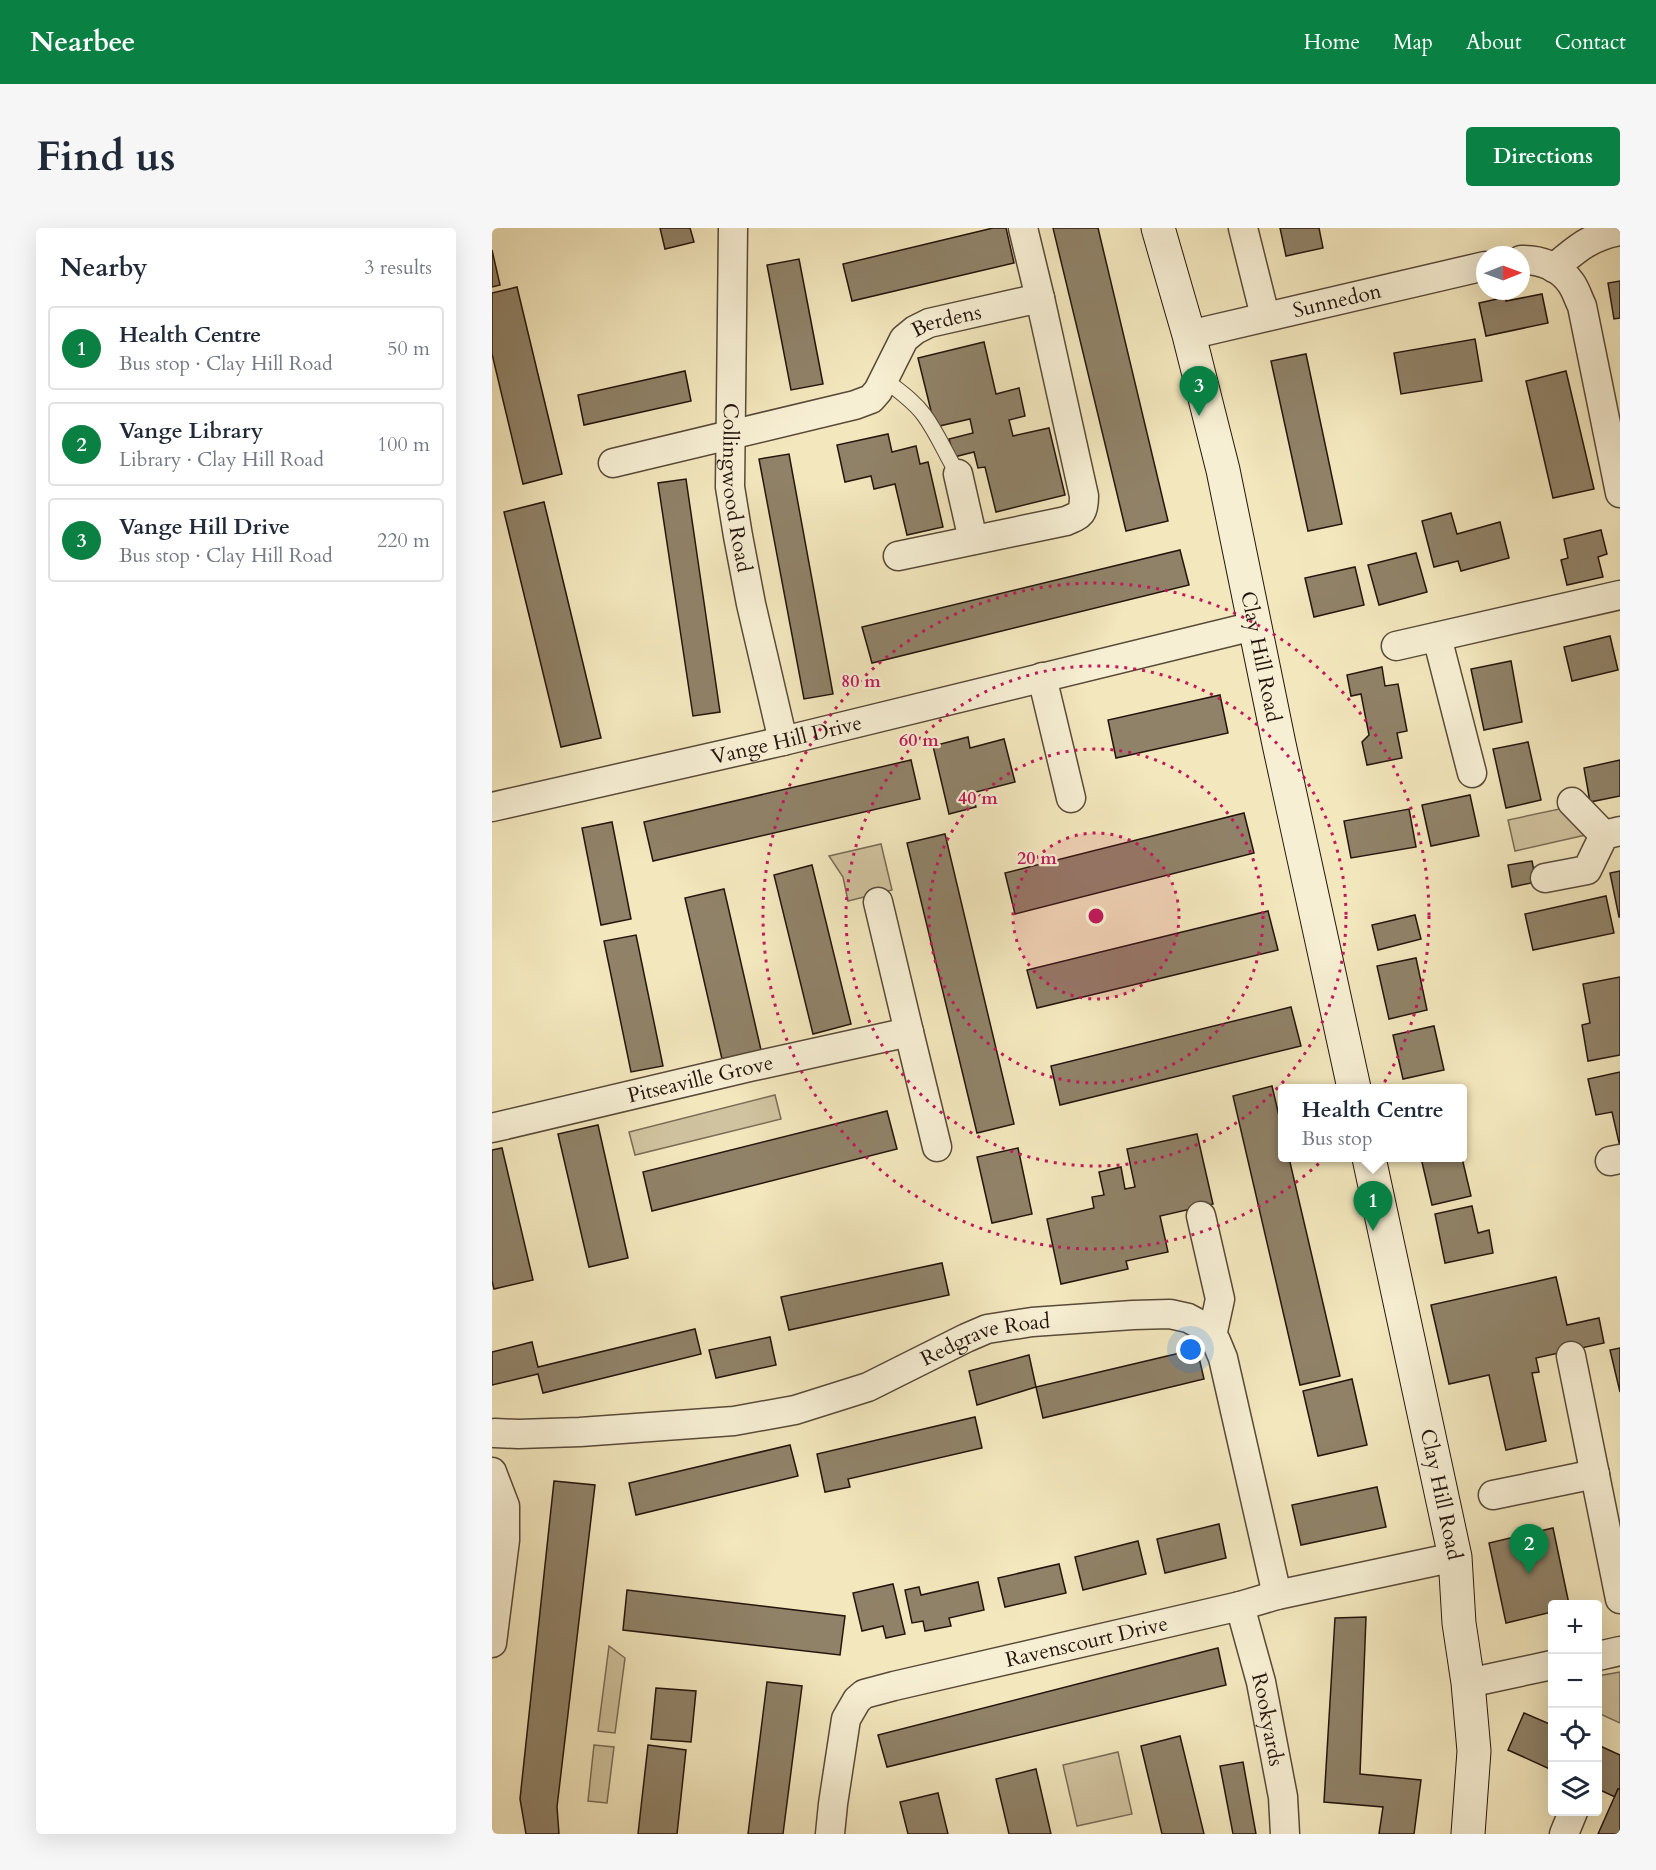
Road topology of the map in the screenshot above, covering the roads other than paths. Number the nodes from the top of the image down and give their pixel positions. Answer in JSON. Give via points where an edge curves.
{"nodes":[{"id":1,"x":732,"y":228,"type":"edge"},
{"id":2,"x":1023,"y":228,"type":"edge"},
{"id":3,"x":1158,"y":228,"type":"edge"},
{"id":4,"x":1243,"y":228,"type":"edge"},
{"id":5,"x":1620,"y":231,"type":"edge"},
{"id":6,"x":1530,"y":260,"type":"edge"},
{"id":7,"x":1476,"y":268,"type":"edge"},
{"id":8,"x":1554,"y":268,"type":"junction"},
{"id":9,"x":1040,"y":298,"type":"junction"},
{"id":10,"x":1265,"y":316,"type":"junction"},
{"id":11,"x":1189,"y":335,"type":"junction"},
{"id":12,"x":885,"y":380,"type":"junction"},
{"id":13,"x":731,"y":435,"type":"junction"},
{"id":14,"x":613,"y":463,"type":"dead end"},
{"id":15,"x":958,"y":474,"type":"joint"},
{"id":16,"x":1620,"y":493,"type":"edge"},
{"id":17,"x":973,"y":540,"type":"junction"},
{"id":18,"x":898,"y":556,"type":"dead end"},
{"id":19,"x":1620,"y":595,"type":"edge"},
{"id":20,"x":1254,"y":626,"type":"junction"},
{"id":21,"x":1437,"y":637,"type":"junction"},
{"id":22,"x":1396,"y":646,"type":"dead end"},
{"id":23,"x":1042,"y":677,"type":"junction"},
{"id":24,"x":783,"y":741,"type":"junction"},
{"id":25,"x":1472,"y":773,"type":"dead end"},
{"id":26,"x":1071,"y":798,"type":"dead end"},
{"id":27,"x":1572,"y":801,"type":"dead end"},
{"id":28,"x":492,"y":807,"type":"edge"},
{"id":29,"x":1612,"y":833,"type":"edge"},
{"id":30,"x":1545,"y":878,"type":"dead end"},
{"id":31,"x":878,"y":902,"type":"dead end"},
{"id":32,"x":909,"y":1032,"type":"junction"},
{"id":33,"x":1353,"y":1084,"type":"edge"},
{"id":34,"x":492,"y":1128,"type":"edge"},
{"id":35,"x":937,"y":1147,"type":"dead end"},
{"id":36,"x":1370,"y":1162,"type":"edge"},
{"id":37,"x":1201,"y":1216,"type":"dead end"},
{"id":38,"x":1212,"y":1336,"type":"junction"},
{"id":39,"x":1571,"y":1356,"type":"dead end"},
{"id":40,"x":493,"y":1433,"type":"edge"},
{"id":41,"x":492,"y":1472,"type":"edge"},
{"id":42,"x":1595,"y":1474,"type":"junction"},
{"id":43,"x":1493,"y":1496,"type":"dead end"},
{"id":44,"x":1455,"y":1557,"type":"junction"},
{"id":45,"x":1277,"y":1596,"type":"junction"},
{"id":46,"x":1620,"y":1599,"type":"edge"},
{"id":47,"x":1240,"y":1606,"type":"junction"},
{"id":48,"x":492,"y":1643,"type":"edge"},
{"id":49,"x":1620,"y":1651,"type":"edge"},
{"id":50,"x":1602,"y":1655,"type":"edge"},
{"id":51,"x":1548,"y":1666,"type":"edge"},
{"id":52,"x":1468,"y":1683,"type":"junction"},
{"id":53,"x":1571,"y":1816,"type":"edge"},
{"id":54,"x":830,"y":1834,"type":"edge"},
{"id":55,"x":1285,"y":1834,"type":"edge"},
{"id":56,"x":1468,"y":1834,"type":"edge"},
{"id":57,"x":1564,"y":1834,"type":"edge"}],
"edges":[{"from":1,"to":13,"type":"street","name":"Collingwood Road"},
{"from":2,"to":9,"type":"street"},
{"from":3,"to":11,"type":"street","name":"Clay Hill Road"},
{"from":4,"to":10,"type":"street"},
{"from":5,"to":8,"type":"street","via":[[1582,244]]},
{"from":6,"to":8,"type":"street"},
{"from":7,"to":10,"type":"street","name":"Sunnedon"},
{"from":8,"to":16,"type":"street","via":[[1571,282],[1581,306]]},
{"from":9,"to":12,"type":"street","name":"Berdens","via":[[929,323],[915,330],[904,339]]},
{"from":9,"to":17,"type":"street","via":[[1084,507],[1079,516],[1066,520]]},
{"from":10,"to":11,"type":"street","name":"Sunnedon"},
{"from":11,"to":20,"type":"street","name":"Clay Hill Road","via":[[1223,470]]},
{"from":12,"to":13,"type":"street","name":"Berdens","via":[[871,399],[855,405]]},
{"from":12,"to":15,"type":"lane","via":[[924,415]]},
{"from":13,"to":14,"type":"street","name":"Berdens"},
{"from":13,"to":24,"type":"street","name":"Collingwood Road","via":[[730,486],[738,536]]},
{"from":15,"to":17,"type":"street"},
{"from":17,"to":18,"type":"street"},
{"from":19,"to":21,"type":"street"},
{"from":20,"to":23,"type":"street","name":"Vange Hill Drive"},
{"from":20,"to":33,"type":"street","name":"Clay Hill Road"},
{"from":21,"to":22,"type":"street"},
{"from":21,"to":25,"type":"street"},
{"from":23,"to":24,"type":"street","name":"Vange Hill Drive"},
{"from":23,"to":26,"type":"street"},
{"from":24,"to":28,"type":"street","name":"Vange Hill Drive"},
{"from":27,"to":29,"type":"street"},
{"from":29,"to":30,"type":"street","via":[[1587,870]]},
{"from":31,"to":32,"type":"street"},
{"from":32,"to":34,"type":"street","name":"Pitseaville Grove"},
{"from":32,"to":35,"type":"street"},
{"from":36,"to":44,"type":"street","name":"Clay Hill Road"},
{"from":37,"to":38,"type":"street","via":[[1220,1299]]},
{"from":38,"to":40,"type":"street","name":"Redgrave Road","via":[[1188,1318],[1170,1314],[1010,1324],[966,1338],[868,1387],[795,1410],[734,1421],[580,1432]]},
{"from":38,"to":45,"type":"street","name":"Redgrave Road","via":[[1223,1358]]},
{"from":39,"to":42,"type":"street"},
{"from":41,"to":48,"type":"street","via":[[505,1506],[505,1540]]},
{"from":42,"to":43,"type":"street"},
{"from":42,"to":46,"type":"street"},
{"from":44,"to":45,"type":"street","name":"Ravenscourt Drive"},
{"from":44,"to":52,"type":"street","name":"Clay Hill Road"},
{"from":45,"to":47,"type":"street","name":"Ravenscourt Drive"},
{"from":47,"to":54,"type":"street","name":"Ravenscourt Drive","via":[[864,1694],[846,1719]]},
{"from":47,"to":55,"type":"street","name":"Rookyards","via":[[1261,1682],[1284,1797]]},
{"from":49,"to":50,"type":"street"},
{"from":51,"to":52,"type":"street"},
{"from":52,"to":56,"type":"street","name":"Clay Hill Road","via":[[1474,1751]]},
{"from":53,"to":57,"type":"street"}]}
